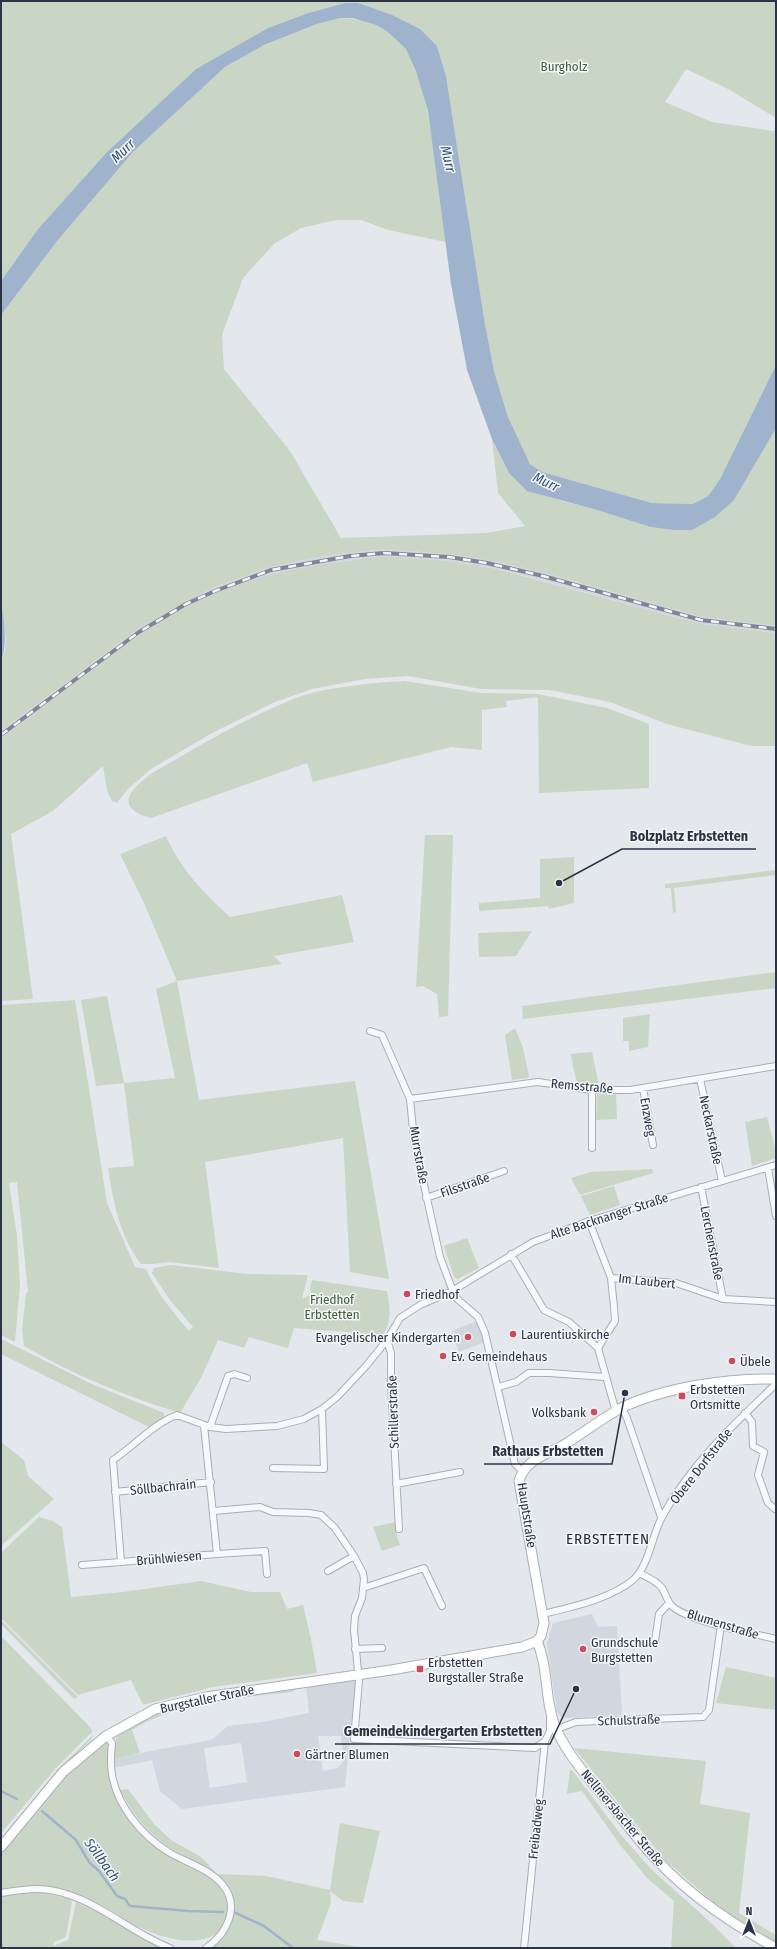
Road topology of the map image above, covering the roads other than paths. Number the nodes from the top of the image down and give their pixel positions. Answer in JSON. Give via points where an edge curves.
{"nodes":[{"id":1,"x":370,"y":1031,"type":"dead end"},
{"id":2,"x":776,"y":1066,"type":"edge"},
{"id":3,"x":700,"y":1079,"type":"junction"},
{"id":4,"x":643,"y":1088,"type":"junction"},
{"id":5,"x":592,"y":1090,"type":"junction"},
{"id":6,"x":410,"y":1099,"type":"junction"},
{"id":7,"x":653,"y":1146,"type":"dead end"},
{"id":8,"x":592,"y":1148,"type":"dead end"},
{"id":9,"x":776,"y":1164,"type":"edge"},
{"id":10,"x":768,"y":1168,"type":"junction"},
{"id":11,"x":504,"y":1171,"type":"dead end"},
{"id":12,"x":722,"y":1181,"type":"junction"},
{"id":13,"x":701,"y":1187,"type":"junction"},
{"id":14,"x":426,"y":1198,"type":"junction"},
{"id":15,"x":776,"y":1216,"type":"edge"},
{"id":16,"x":589,"y":1221,"type":"junction"},
{"id":17,"x":512,"y":1254,"type":"junction"},
{"id":18,"x":611,"y":1278,"type":"junction"},
{"id":19,"x":452,"y":1291,"type":"junction"},
{"id":20,"x":723,"y":1299,"type":"junction"},
{"id":21,"x":776,"y":1302,"type":"edge"},
{"id":22,"x":387,"y":1340,"type":"junction"},
{"id":23,"x":598,"y":1348,"type":"junction"},
{"id":24,"x":605,"y":1377,"type":"junction"},
{"id":25,"x":248,"y":1378,"type":"dead end"},
{"id":26,"x":776,"y":1379,"type":"edge"},
{"id":27,"x":776,"y":1384,"type":"edge"},
{"id":28,"x":498,"y":1387,"type":"junction"},
{"id":29,"x":322,"y":1409,"type":"junction"},
{"id":30,"x":619,"y":1410,"type":"junction"},
{"id":31,"x":745,"y":1413,"type":"junction"},
{"id":32,"x":207,"y":1426,"type":"junction"},
{"id":33,"x":273,"y":1468,"type":"dead end"},
{"id":34,"x":460,"y":1472,"type":"dead end"},
{"id":35,"x":522,"y":1472,"type":"junction"},
{"id":36,"x":211,"y":1482,"type":"junction"},
{"id":37,"x":396,"y":1484,"type":"junction"},
{"id":38,"x":115,"y":1492,"type":"junction"},
{"id":39,"x":116,"y":1504,"type":"joint"},
{"id":40,"x":775,"y":1509,"type":"edge"},
{"id":41,"x":214,"y":1511,"type":"junction"},
{"id":42,"x":661,"y":1518,"type":"junction"},
{"id":43,"x":399,"y":1529,"type":"dead end"},
{"id":44,"x":217,"y":1554,"type":"junction"},
{"id":45,"x":354,"y":1556,"type":"junction"},
{"id":46,"x":121,"y":1562,"type":"junction"},
{"id":47,"x":82,"y":1565,"type":"dead end"},
{"id":48,"x":328,"y":1571,"type":"dead end"},
{"id":49,"x":639,"y":1573,"type":"junction"},
{"id":50,"x":267,"y":1574,"type":"dead end"},
{"id":51,"x":363,"y":1588,"type":"junction"},
{"id":52,"x":669,"y":1603,"type":"junction"},
{"id":53,"x":442,"y":1606,"type":"dead end"},
{"id":54,"x":543,"y":1614,"type":"junction"},
{"id":55,"x":721,"y":1625,"type":"junction"},
{"id":56,"x":776,"y":1639,"type":"edge"},
{"id":57,"x":537,"y":1641,"type":"junction"},
{"id":58,"x":655,"y":1641,"type":"dead end"},
{"id":59,"x":382,"y":1648,"type":"dead end"},
{"id":60,"x":355,"y":1649,"type":"junction"},
{"id":61,"x":359,"y":1675,"type":"junction"},
{"id":62,"x":550,"y":1712,"type":"junction"},
{"id":63,"x":557,"y":1729,"type":"junction"},
{"id":64,"x":106,"y":1736,"type":"junction"},
{"id":65,"x":545,"y":1741,"type":"junction"},
{"id":66,"x":1,"y":1847,"type":"edge"},
{"id":67,"x":1,"y":1893,"type":"edge"},
{"id":68,"x":170,"y":1948,"type":"edge"},
{"id":69,"x":206,"y":1948,"type":"edge"},
{"id":70,"x":524,"y":1948,"type":"edge"},
{"id":71,"x":776,"y":1948,"type":"edge"}],
"edges":[{"from":1,"to":6,"type":"street","name":"Murrstraße","via":[[382,1035]]},
{"from":2,"to":3,"type":"street","name":"Remsstraße"},
{"from":3,"to":4,"type":"street","name":"Remsstraße"},
{"from":3,"to":12,"type":"street","name":"Neckarstraße"},
{"from":4,"to":5,"type":"street","name":"Remsstraße"},
{"from":4,"to":7,"type":"street","name":"Enzweg"},
{"from":5,"to":6,"type":"street","name":"Remsstraße","via":[[538,1082]]},
{"from":5,"to":8,"type":"street"},
{"from":6,"to":14,"type":"street","name":"Murrstraße","via":[[414,1140]]},
{"from":9,"to":10,"type":"street","name":"Alte Backnanger Straße"},
{"from":10,"to":12,"type":"street","name":"Alte Backnanger Straße"},
{"from":10,"to":15,"type":"street"},
{"from":11,"to":14,"type":"street","name":"Filsstraße"},
{"from":12,"to":13,"type":"street","name":"Alte Backnanger Straße"},
{"from":13,"to":16,"type":"street","name":"Alte Backnanger Straße"},
{"from":13,"to":20,"type":"street","name":"Lerchenstraße"},
{"from":14,"to":19,"type":"street","name":"Murrstraße","via":[[440,1257]]},
{"from":16,"to":17,"type":"street","name":"Alte Backnanger Straße","via":[[533,1242]]},
{"from":16,"to":18,"type":"street"},
{"from":17,"to":19,"type":"street","name":"Alte Backnanger Straße"},
{"from":17,"to":23,"type":"street","via":[[544,1310],[569,1322]]},
{"from":18,"to":20,"type":"street","name":"Im Laubert","via":[[676,1283]]},
{"from":18,"to":23,"type":"street","via":[[615,1321]]},
{"from":19,"to":22,"type":"street","name":"Alte Backnanger Straße","via":[[420,1305],[400,1318]]},
{"from":19,"to":28,"type":"street","via":[[455,1297],[478,1317]]},
{"from":20,"to":21,"type":"street","name":"Im Laubert"},
{"from":22,"to":29,"type":"street","via":[[337,1397]]},
{"from":22,"to":37,"type":"street","name":"Schillerstraße","via":[[391,1353]]},
{"from":23,"to":24,"type":"street"},
{"from":24,"to":28,"type":"street","via":[[529,1373],[516,1382]]},
{"from":24,"to":30,"type":"street"},
{"from":25,"to":32,"type":"street","via":[[234,1374],[228,1376]]},
{"from":26,"to":30,"type":"street","name":"Hauptstraße","via":[[723,1381],[663,1394]]},
{"from":27,"to":31,"type":"street","name":"Obere Dorfstraße"},
{"from":28,"to":35,"type":"street","via":[[515,1464]]},
{"from":29,"to":32,"type":"street","via":[[304,1419],[277,1426],[242,1429]]},
{"from":29,"to":33,"type":"street","via":[[324,1469]]},
{"from":30,"to":35,"type":"street","name":"Hauptstraße","via":[[530,1463]]},
{"from":30,"to":42,"type":"street","via":[[628,1418]]},
{"from":31,"to":40,"type":"street","via":[[752,1422],[753,1446],[764,1452],[758,1475],[768,1503]]},
{"from":31,"to":42,"type":"street","name":"Obere Dorfstraße","via":[[727,1430],[687,1479]]},
{"from":32,"to":36,"type":"street","name":"Söllbachrain"},
{"from":32,"to":38,"type":"street","name":"Söllbachrain","via":[[177,1415],[168,1418],[112,1460]]},
{"from":34,"to":37,"type":"street"},
{"from":35,"to":54,"type":"street","name":"Hauptstraße","via":[[519,1481]]},
{"from":36,"to":38,"type":"street","name":"Söllbachrain"},
{"from":36,"to":41,"type":"street","name":"Söllbachrain"},
{"from":37,"to":43,"type":"street","name":"Schillerstraße"},
{"from":38,"to":39,"type":"street","name":"Söllbachrain"},
{"from":39,"to":46,"type":"street","name":"Brühlwiesen"},
{"from":41,"to":44,"type":"street","name":"Brühlwiesen"},
{"from":41,"to":45,"type":"street","via":[[260,1507],[273,1512],[321,1515],[335,1528]]},
{"from":42,"to":49,"type":"street","name":"Obere Dorfstraße"},
{"from":44,"to":46,"type":"street","name":"Brühlwiesen"},
{"from":44,"to":50,"type":"street","name":"Brühlwiesen","via":[[266,1551]]},
{"from":45,"to":48,"type":"street"},
{"from":45,"to":51,"type":"street","via":[[363,1573]]},
{"from":46,"to":47,"type":"street","name":"Brühlwiesen"},
{"from":49,"to":52,"type":"street","name":"Blumenstraße","via":[[657,1582]]},
{"from":49,"to":54,"type":"street","name":"Obere Dorfstraße","via":[[614,1593]]},
{"from":51,"to":53,"type":"street","via":[[424,1568]]},
{"from":51,"to":60,"type":"street","via":[[355,1616]]},
{"from":52,"to":55,"type":"street","name":"Blumenstraße","via":[[686,1614]]},
{"from":52,"to":58,"type":"street","via":[[659,1614]]},
{"from":54,"to":57,"type":"street","name":"Hauptstraße","via":[[544,1628]]},
{"from":55,"to":56,"type":"street","name":"Blumenstraße"},
{"from":55,"to":63,"type":"street","name":"Schulstraße","via":[[709,1710],[703,1717],[576,1722]]},
{"from":57,"to":61,"type":"street","name":"Burgstaller Straße","via":[[522,1647]]},
{"from":57,"to":62,"type":"street","name":"Nellmersbacher Straße","via":[[544,1663]]},
{"from":59,"to":60,"type":"street"},
{"from":60,"to":61,"type":"street"},
{"from":61,"to":64,"type":"street","name":"Burgstaller Straße","via":[[206,1697],[162,1707]]},
{"from":61,"to":65,"type":"street","via":[[354,1739],[535,1748]]},
{"from":62,"to":63,"type":"street","name":"Nellmersbacher Straße"},
{"from":62,"to":65,"type":"street","name":"Freibadweg","via":[[550,1732]]},
{"from":63,"to":71,"type":"street","name":"Nellmersbacher Straße","via":[[566,1748],[587,1776],[655,1859],[697,1896],[743,1930]]},
{"from":64,"to":66,"type":"street","name":"Burgstaller Straße","via":[[63,1772]]},
{"from":64,"to":69,"type":"street","via":[[112,1743],[110,1761],[114,1784],[132,1818],[153,1840],[169,1852],[213,1876],[228,1893],[231,1910],[229,1919],[217,1941]]},
{"from":65,"to":70,"type":"street","name":"Freibadweg"},
{"from":67,"to":68,"type":"street","via":[[39,1889],[74,1897]]}]}
